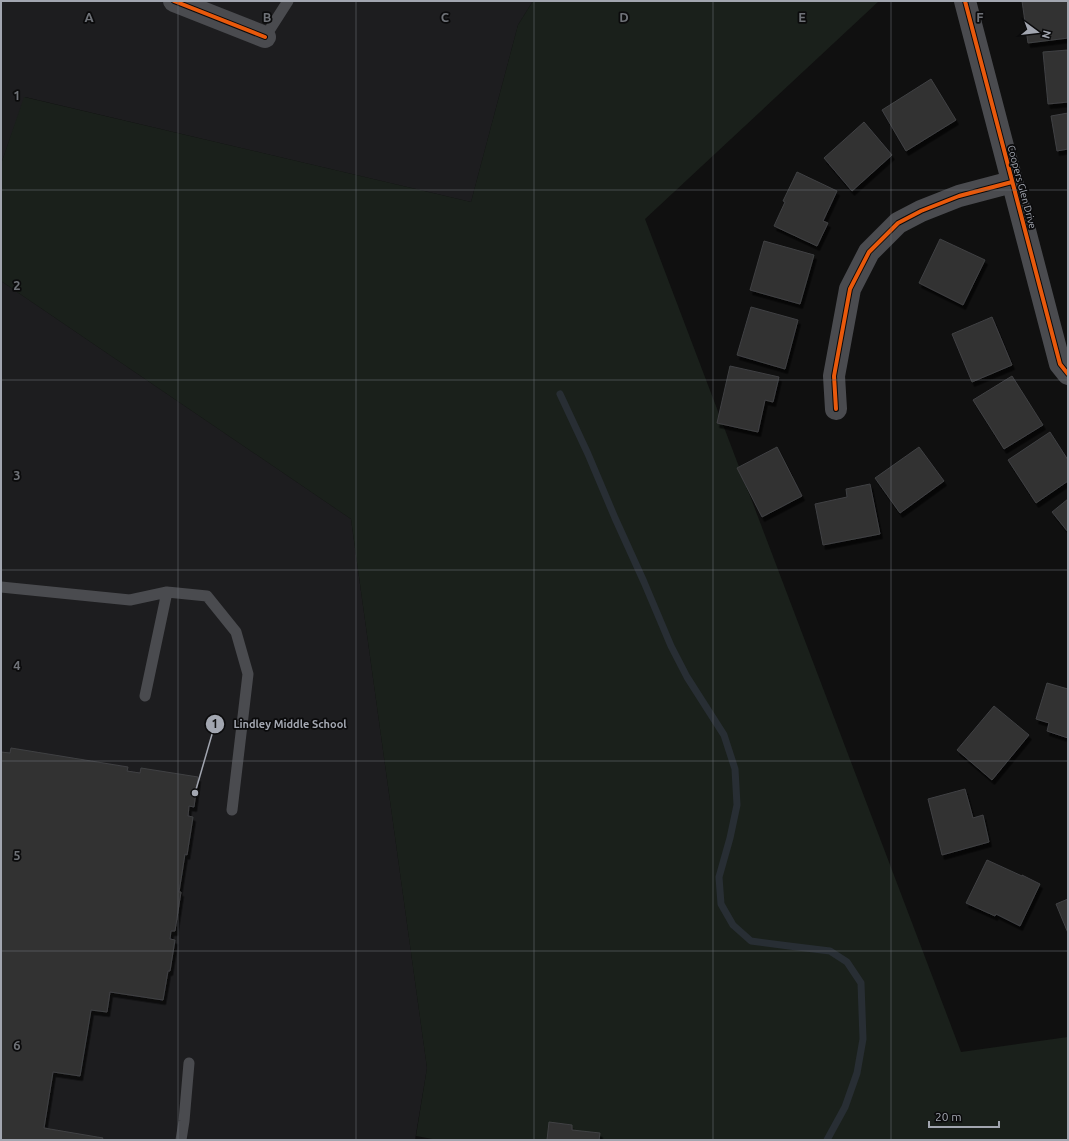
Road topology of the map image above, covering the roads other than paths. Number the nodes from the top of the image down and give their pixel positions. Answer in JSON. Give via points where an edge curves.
{"nodes":[{"id":1,"x":174,"y":1,"type":"edge"},
{"id":2,"x":288,"y":1,"type":"edge"},
{"id":3,"x":965,"y":1,"type":"edge"},
{"id":4,"x":264,"y":37,"type":"joint"},
{"id":5,"x":1012,"y":182,"type":"junction"},
{"id":6,"x":1068,"y":374,"type":"edge"},
{"id":7,"x":836,"y":409,"type":"dead end"},
{"id":8,"x":1,"y":587,"type":"edge"},
{"id":9,"x":167,"y":592,"type":"junction"},
{"id":10,"x":145,"y":696,"type":"dead end"},
{"id":11,"x":232,"y":810,"type":"dead end"},
{"id":12,"x":188,"y":1063,"type":"dead end"},
{"id":13,"x":181,"y":1140,"type":"edge"}],
"edges":[{"from":1,"to":4,"type":"street"},
{"from":2,"to":4,"type":"lane"},
{"from":3,"to":5,"type":"street","name":"Coopers Glen Drive"},
{"from":5,"to":6,"type":"street","name":"Coopers Glen Drive","via":[[1060,364]]},
{"from":5,"to":7,"type":"street","via":[[959,196],[921,211],[898,223],[869,252],[850,289],[834,376]]},
{"from":8,"to":9,"type":"lane","via":[[130,600]]},
{"from":9,"to":10,"type":"lane"},
{"from":9,"to":11,"type":"lane","via":[[207,596],[236,632],[248,674]]},
{"from":12,"to":13,"type":"lane"}]}
